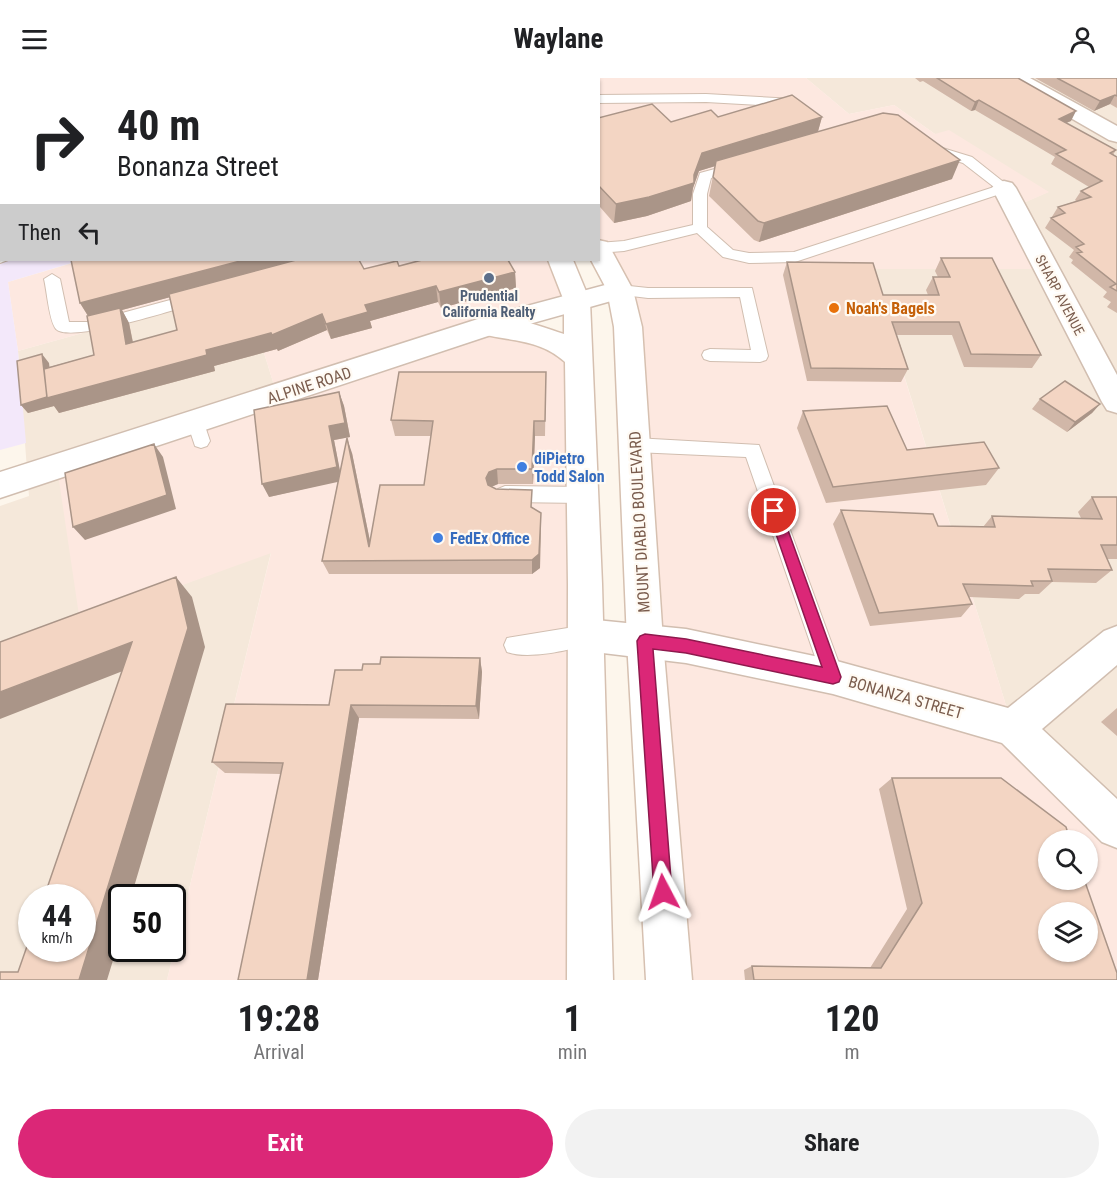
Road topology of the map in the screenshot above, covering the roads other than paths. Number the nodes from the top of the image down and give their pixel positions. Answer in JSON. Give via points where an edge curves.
{"nodes":[{"id":1,"x":1015,"y":78,"type":"edge"},
{"id":2,"x":600,"y":99,"type":"edge"},
{"id":3,"x":804,"y":104,"type":"edge"},
{"id":4,"x":1117,"y":135,"type":"edge"},
{"id":5,"x":915,"y":140,"type":"edge"},
{"id":6,"x":750,"y":162,"type":"edge"},
{"id":7,"x":1004,"y":188,"type":"junction"},
{"id":8,"x":700,"y":228,"type":"junction"},
{"id":9,"x":600,"y":248,"type":"edge"},
{"id":10,"x":600,"y":252,"type":"edge"},
{"id":11,"x":561,"y":261,"type":"edge"},
{"id":12,"x":52,"y":279,"type":"dead end"},
{"id":13,"x":620,"y":290,"type":"junction"},
{"id":14,"x":208,"y":294,"type":"edge"},
{"id":15,"x":577,"y":301,"type":"junction"},
{"id":16,"x":488,"y":326,"type":"junction"},
{"id":17,"x":710,"y":355,"type":"dead end"},
{"id":18,"x":579,"y":358,"type":"junction"},
{"id":19,"x":1117,"y":402,"type":"edge"},
{"id":20,"x":635,"y":445,"type":"junction"},
{"id":21,"x":0,"y":485,"type":"edge"},
{"id":22,"x":499,"y":494,"type":"edge"},
{"id":23,"x":583,"y":495,"type":"junction"},
{"id":24,"x":586,"y":635,"type":"junction"},
{"id":25,"x":645,"y":641,"type":"junction"},
{"id":26,"x":1117,"y":643,"type":"edge"},
{"id":27,"x":514,"y":645,"type":"dead end"},
{"id":28,"x":833,"y":677,"type":"junction"},
{"id":29,"x":1013,"y":728,"type":"junction"},
{"id":30,"x":1117,"y":827,"type":"edge"},
{"id":31,"x":590,"y":980,"type":"edge"},
{"id":32,"x":669,"y":980,"type":"edge"}],
"edges":[{"from":1,"to":4,"type":"street"},
{"from":2,"to":3,"type":"lane","via":[[706,98]]},
{"from":5,"to":7,"type":"lane","via":[[932,152],[966,160]]},
{"from":6,"to":8,"type":"lane","via":[[705,176],[700,194]]},
{"from":7,"to":8,"type":"lane","via":[[795,258],[728,254]]},
{"from":7,"to":19,"type":"street","name":"SHARP AVENUE"},
{"from":8,"to":9,"type":"lane"},
{"from":10,"to":13,"type":"street","name":"MOUNT DIABLO BOULEVARD"},
{"from":11,"to":15,"type":"street"},
{"from":12,"to":14,"type":"lane","via":[[61,324],[66,328],[89,327]]},
{"from":13,"to":15,"type":"street","name":"ALPINE ROAD"},
{"from":13,"to":17,"type":"lane","via":[[747,292],[760,356]]},
{"from":13,"to":20,"type":"street","name":"MOUNT DIABLO BOULEVARD","via":[[628,327]]},
{"from":15,"to":16,"type":"street","name":"ALPINE ROAD"},
{"from":15,"to":18,"type":"street"},
{"from":16,"to":18,"type":"street","via":[[528,332],[561,343]]},
{"from":16,"to":21,"type":"street","name":"ALPINE ROAD","via":[[199,431]]},
{"from":18,"to":23,"type":"street"},
{"from":20,"to":25,"type":"street","name":"MOUNT DIABLO BOULEVARD"},
{"from":20,"to":28,"type":"lane","via":[[753,450]]},
{"from":22,"to":23,"type":"lane"},
{"from":23,"to":24,"type":"street"},
{"from":24,"to":25,"type":"street","name":"BONANZA STREET"},
{"from":24,"to":27,"type":"lane"},
{"from":24,"to":31,"type":"street"},
{"from":25,"to":28,"type":"street","name":"BONANZA STREET"},
{"from":25,"to":32,"type":"street","name":"MOUNT DIABLO BOULEVARD"},
{"from":26,"to":29,"type":"street"},
{"from":28,"to":29,"type":"street","name":"BONANZA STREET"},
{"from":29,"to":30,"type":"street","name":"BONANZA STREET"}]}
